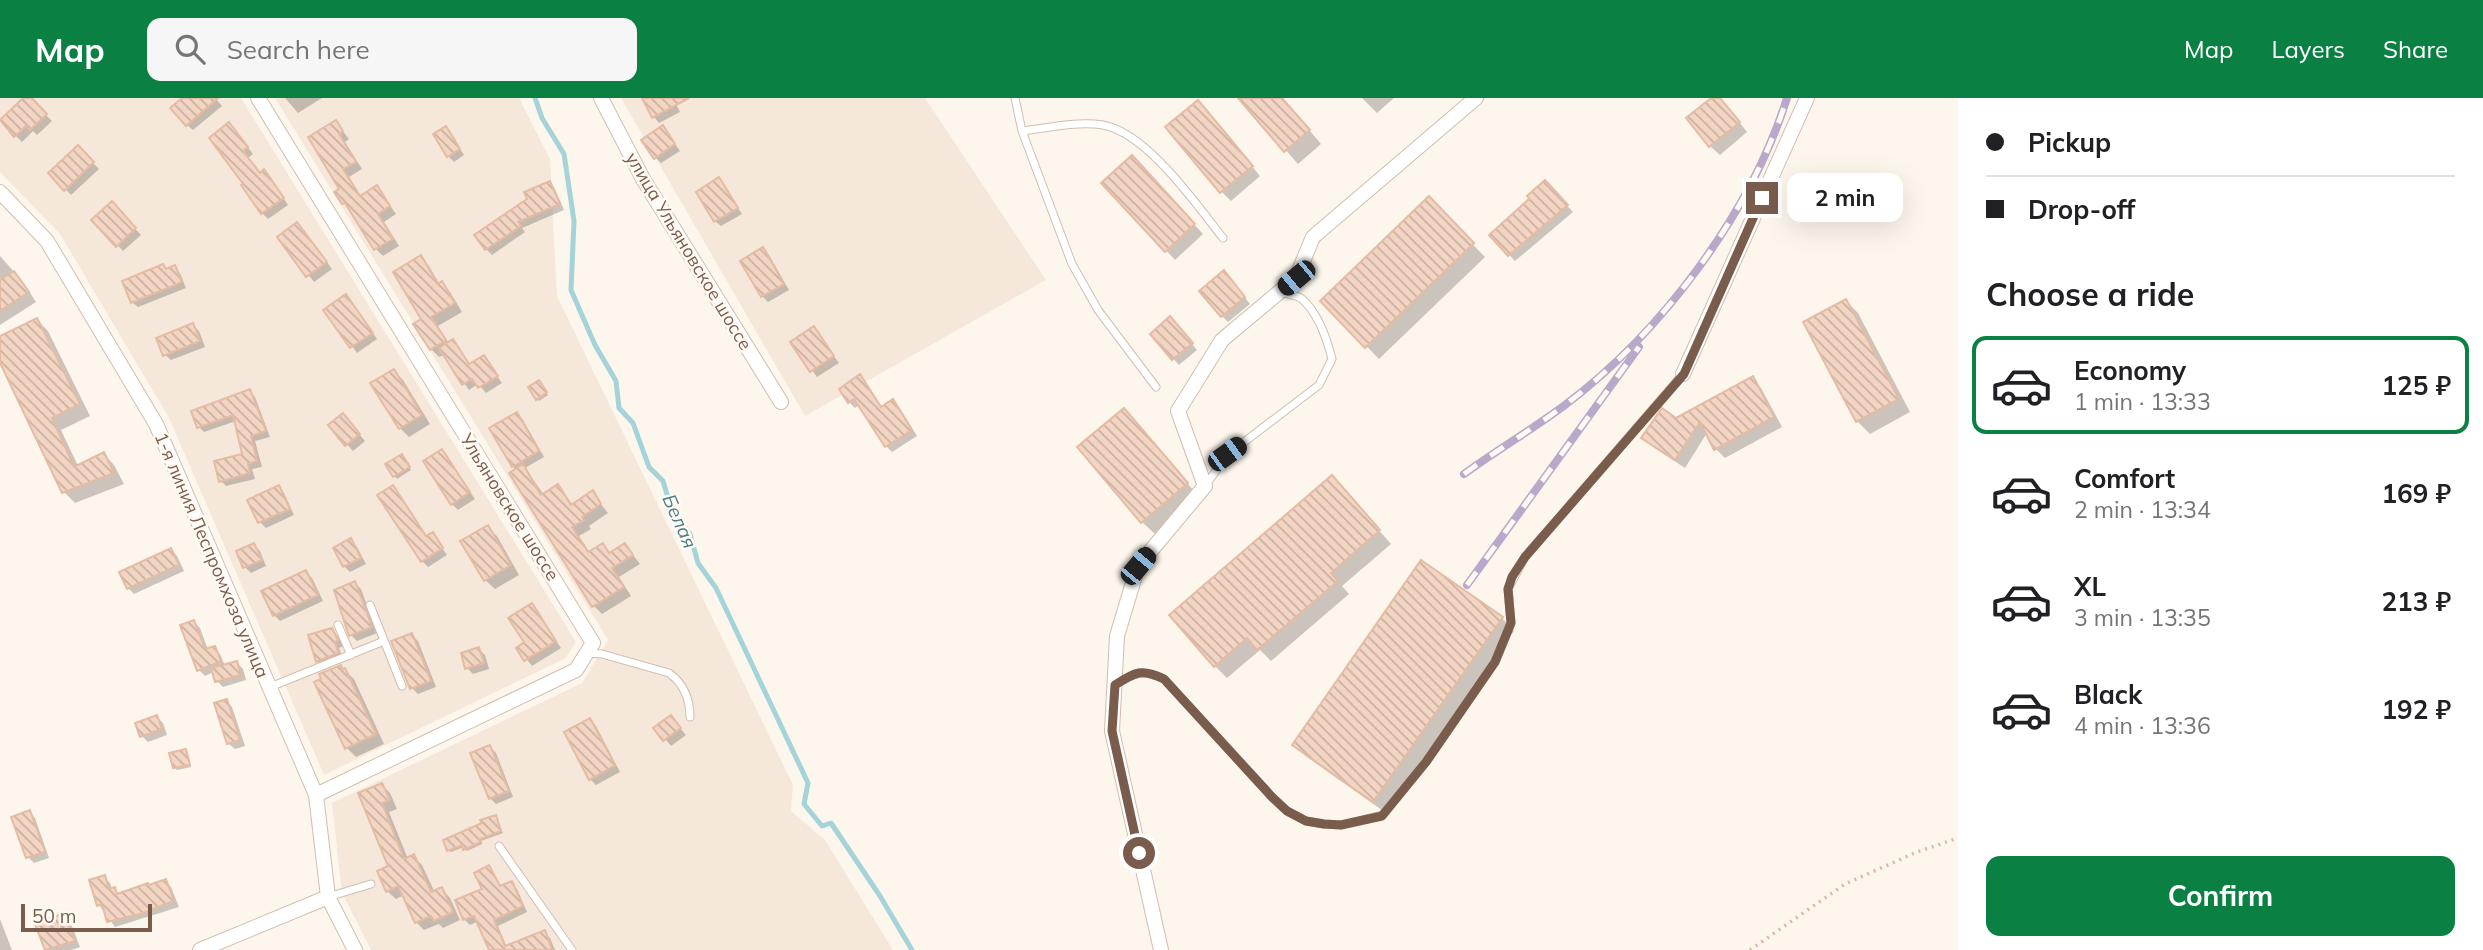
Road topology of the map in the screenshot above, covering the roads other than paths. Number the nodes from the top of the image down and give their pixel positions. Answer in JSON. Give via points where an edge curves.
{"nodes":[{"id":1,"x":258,"y":98,"type":"edge"},
{"id":2,"x":601,"y":98,"type":"edge"},
{"id":3,"x":1015,"y":98,"type":"edge"},
{"id":4,"x":1476,"y":98,"type":"edge"},
{"id":5,"x":1807,"y":98,"type":"edge"},
{"id":6,"x":1022,"y":131,"type":"junction"},
{"id":7,"x":0,"y":192,"type":"edge"},
{"id":8,"x":1223,"y":238,"type":"dead end"},
{"id":9,"x":1280,"y":291,"type":"junction"},
{"id":10,"x":1684,"y":374,"type":"joint"},
{"id":11,"x":1156,"y":387,"type":"dead end"},
{"id":12,"x":781,"y":402,"type":"dead end"},
{"id":13,"x":1205,"y":486,"type":"junction"},
{"id":14,"x":370,"y":605,"type":"dead end"},
{"id":15,"x":338,"y":625,"type":"dead end"},
{"id":16,"x":384,"y":641,"type":"junction"},
{"id":17,"x":587,"y":653,"type":"junction"},
{"id":18,"x":351,"y":655,"type":"junction"},
{"id":19,"x":1115,"y":685,"type":"junction"},
{"id":20,"x":402,"y":686,"type":"dead end"},
{"id":21,"x":270,"y":688,"type":"junction"},
{"id":22,"x":690,"y":717,"type":"dead end"},
{"id":23,"x":316,"y":795,"type":"junction"},
{"id":24,"x":499,"y":846,"type":"dead end"},
{"id":25,"x":371,"y":884,"type":"dead end"},
{"id":26,"x":328,"y":897,"type":"junction"},
{"id":27,"x":200,"y":950,"type":"edge"},
{"id":28,"x":355,"y":950,"type":"edge"},
{"id":29,"x":572,"y":950,"type":"edge"},
{"id":30,"x":1161,"y":950,"type":"edge"}],
"edges":[{"from":1,"to":17,"type":"street","name":"Ульяновское шоссе","via":[[593,643]]},
{"from":2,"to":12,"type":"street","name":"улица Ульяновское шоссе","via":[[643,179]]},
{"from":3,"to":6,"type":"lane"},
{"from":4,"to":9,"type":"street","via":[[1313,237],[1296,278]]},
{"from":5,"to":10,"type":"street"},
{"from":6,"to":8,"type":"lane","via":[[1080,123],[1106,125],[1133,138],[1169,171]]},
{"from":6,"to":11,"type":"lane","via":[[1072,264],[1098,310]]},
{"from":7,"to":21,"type":"street","name":"1-я линия Леспромхоза улица","via":[[47,242],[156,424]]},
{"from":9,"to":13,"type":"street","via":[[1222,340],[1178,411]]},
{"from":9,"to":13,"type":"lane","via":[[1301,298],[1311,311],[1332,359],[1319,385],[1227,454]]},
{"from":10,"to":19,"type":"lane","via":[[1525,557],[1508,589],[1511,623],[1495,662],[1382,816],[1341,825],[1306,821],[1272,797],[1164,679],[1147,672]]},
{"from":13,"to":19,"type":"street","via":[[1138,566],[1118,636]]},
{"from":14,"to":16,"type":"lane"},
{"from":15,"to":18,"type":"lane"},
{"from":16,"to":18,"type":"lane"},
{"from":16,"to":20,"type":"lane"},
{"from":17,"to":22,"type":"lane","via":[[676,678],[690,705]]},
{"from":17,"to":23,"type":"street","via":[[576,670]]},
{"from":18,"to":21,"type":"lane"},
{"from":19,"to":30,"type":"street","via":[[1112,731]]},
{"from":21,"to":23,"type":"street","name":"1-я линия Леспромхоза улица"},
{"from":23,"to":26,"type":"street","name":"1-я линия Леспромхоза улица"},
{"from":24,"to":29,"type":"lane"},
{"from":25,"to":26,"type":"lane"},
{"from":26,"to":27,"type":"street"},
{"from":26,"to":28,"type":"street","name":"1-я линия Леспромхоза улица"}]}
